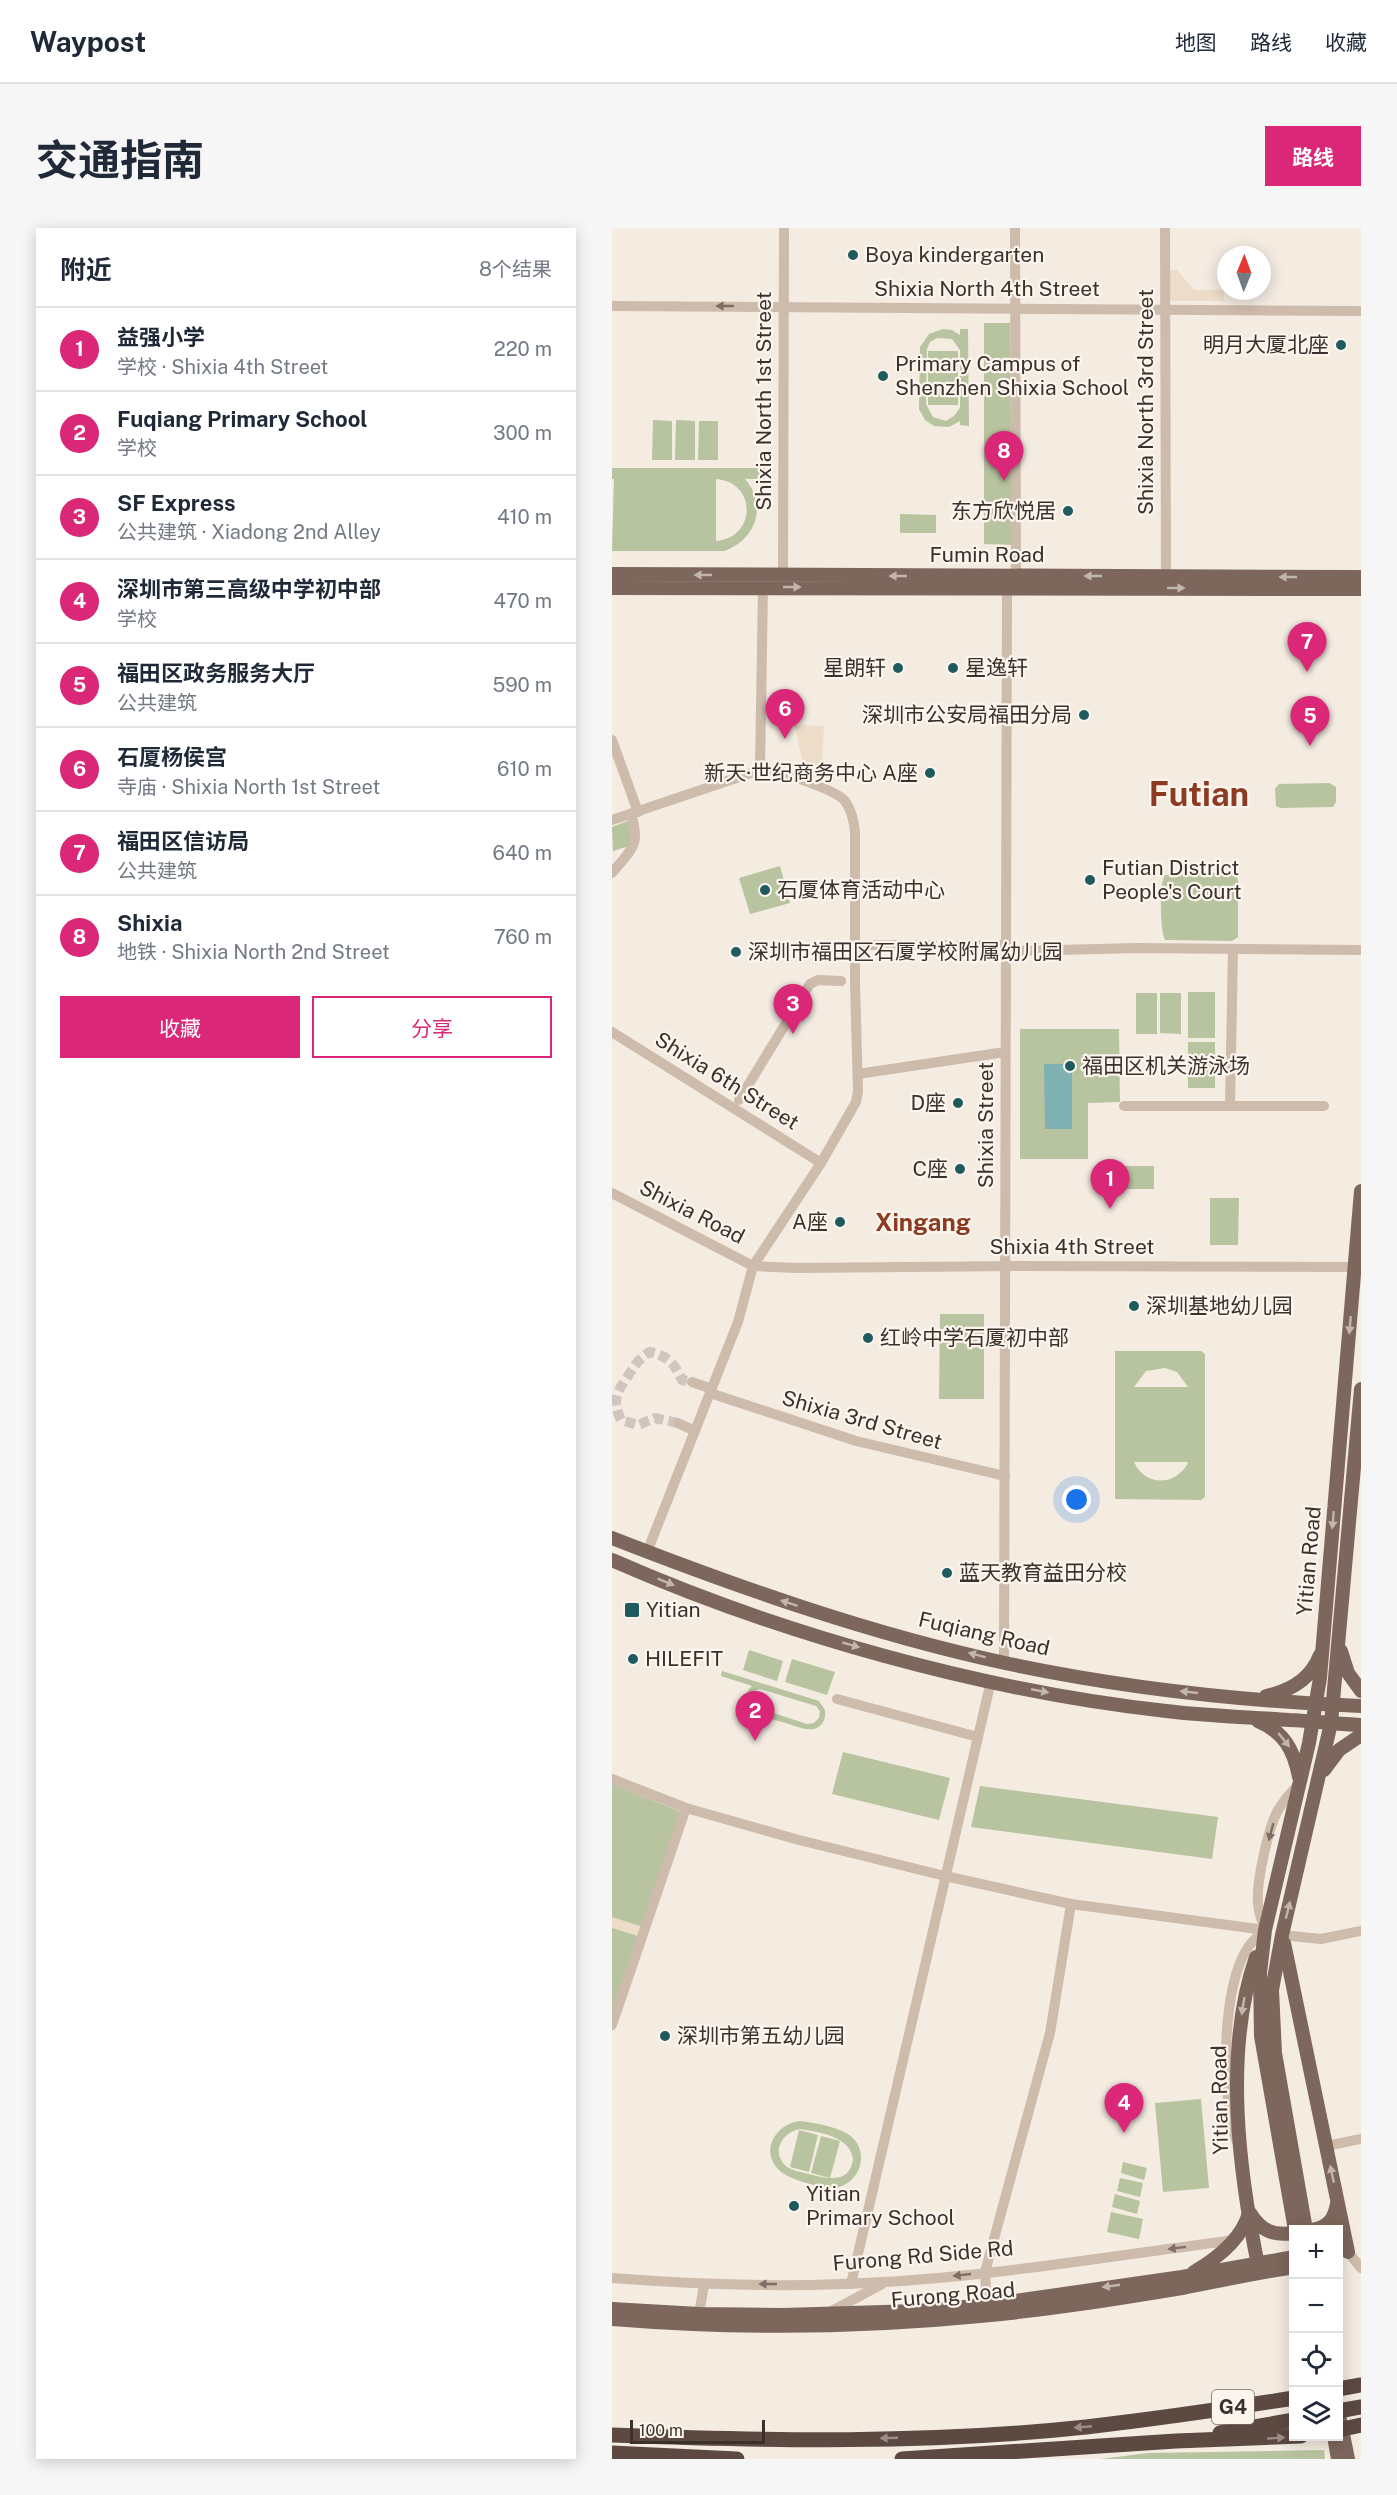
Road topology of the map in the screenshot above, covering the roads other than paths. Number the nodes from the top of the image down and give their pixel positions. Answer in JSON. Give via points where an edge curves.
{"nodes":[{"id":1,"x":784,"y":228,"type":"edge"},
{"id":2,"x":1015,"y":228,"type":"edge"},
{"id":3,"x":1165,"y":228,"type":"edge"},
{"id":4,"x":612,"y":306,"type":"edge"},
{"id":5,"x":784,"y":307,"type":"junction"},
{"id":6,"x":1016,"y":308,"type":"junction"},
{"id":7,"x":1165,"y":309,"type":"junction"},
{"id":8,"x":1361,"y":311,"type":"edge"},
{"id":9,"x":612,"y":574,"type":"edge"},
{"id":10,"x":783,"y":575,"type":"junction"},
{"id":11,"x":1361,"y":575,"type":"edge"},
{"id":12,"x":1016,"y":576,"type":"junction"},
{"id":13,"x":1166,"y":576,"type":"junction"},
{"id":14,"x":763,"y":587,"type":"junction"},
{"id":15,"x":612,"y":588,"type":"edge"},
{"id":16,"x":1007,"y":588,"type":"junction"},
{"id":17,"x":1336,"y":588,"type":"junction"},
{"id":18,"x":1361,"y":588,"type":"edge"},
{"id":19,"x":1361,"y":596,"type":"edge"},
{"id":20,"x":612,"y":740,"type":"edge"},
{"id":21,"x":760,"y":770,"type":"junction"},
{"id":22,"x":634,"y":813,"type":"junction"},
{"id":23,"x":612,"y":820,"type":"edge"},
{"id":24,"x":612,"y":873,"type":"edge"},
{"id":25,"x":856,"y":945,"type":"junction"},
{"id":26,"x":912,"y":945,"type":"tunnel mouth"},
{"id":27,"x":961,"y":945,"type":"tunnel mouth"},
{"id":28,"x":1233,"y":949,"type":"junction"},
{"id":29,"x":1006,"y":950,"type":"junction"},
{"id":30,"x":1361,"y":950,"type":"edge"},
{"id":31,"x":841,"y":981,"type":"dead end"},
{"id":32,"x":612,"y":1032,"type":"edge"},
{"id":33,"x":1005,"y":1052,"type":"junction"},
{"id":34,"x":858,"y":1074,"type":"junction"},
{"id":35,"x":739,"y":1100,"type":"dead end"},
{"id":36,"x":1124,"y":1106,"type":"dead end"},
{"id":37,"x":1230,"y":1106,"type":"junction"},
{"id":38,"x":1324,"y":1106,"type":"dead end"},
{"id":39,"x":821,"y":1163,"type":"junction"},
{"id":40,"x":1361,"y":1191,"type":"edge"},
{"id":41,"x":612,"y":1192,"type":"edge"},
{"id":42,"x":753,"y":1266,"type":"junction"},
{"id":43,"x":1005,"y":1266,"type":"junction"},
{"id":44,"x":1354,"y":1267,"type":"junction"},
{"id":45,"x":692,"y":1382,"type":"tunnel mouth"},
{"id":46,"x":1361,"y":1389,"type":"edge"},
{"id":47,"x":711,"y":1391,"type":"junction"},
{"id":48,"x":678,"y":1423,"type":"tunnel mouth"},
{"id":49,"x":695,"y":1431,"type":"junction"},
{"id":50,"x":1005,"y":1476,"type":"junction"},
{"id":51,"x":612,"y":1538,"type":"edge"},
{"id":52,"x":647,"y":1552,"type":"junction"},
{"id":53,"x":612,"y":1560,"type":"edge"},
{"id":54,"x":1339,"y":1640,"type":"junction"},
{"id":55,"x":1322,"y":1648,"type":"junction"},
{"id":56,"x":1004,"y":1663,"type":"junction"},
{"id":57,"x":991,"y":1681,"type":"junction"},
{"id":58,"x":1361,"y":1691,"type":"edge"},
{"id":59,"x":1248,"y":1698,"type":"junction"},
{"id":60,"x":837,"y":1699,"type":"dead end"},
{"id":61,"x":1316,"y":1704,"type":"junction"},
{"id":62,"x":1333,"y":1705,"type":"junction"},
{"id":63,"x":1361,"y":1706,"type":"edge"},
{"id":64,"x":1244,"y":1717,"type":"junction"},
{"id":65,"x":1313,"y":1721,"type":"junction"},
{"id":66,"x":1330,"y":1723,"type":"junction"},
{"id":67,"x":1361,"y":1725,"type":"edge"},
{"id":68,"x":1361,"y":1736,"type":"edge"},
{"id":69,"x":978,"y":1737,"type":"junction"},
{"id":70,"x":1320,"y":1777,"type":"junction"},
{"id":71,"x":612,"y":1779,"type":"edge"},
{"id":72,"x":1300,"y":1783,"type":"junction"},
{"id":73,"x":686,"y":1808,"type":"junction"},
{"id":74,"x":945,"y":1876,"type":"junction"},
{"id":75,"x":1071,"y":1904,"type":"junction"},
{"id":76,"x":1265,"y":1930,"type":"junction"},
{"id":77,"x":1361,"y":1931,"type":"edge"},
{"id":78,"x":1282,"y":1935,"type":"junction"},
{"id":79,"x":612,"y":2025,"type":"edge"},
{"id":80,"x":1280,"y":2116,"type":"junction"},
{"id":81,"x":1361,"y":2139,"type":"edge"},
{"id":82,"x":1326,"y":2146,"type":"junction"},
{"id":83,"x":1338,"y":2202,"type":"junction"},
{"id":84,"x":1249,"y":2211,"type":"junction"},
{"id":85,"x":1293,"y":2225,"type":"edge"},
{"id":86,"x":1305,"y":2225,"type":"edge"},
{"id":87,"x":1326,"y":2225,"type":"edge"},
{"id":88,"x":1340,"y":2225,"type":"edge"},
{"id":89,"x":1289,"y":2232,"type":"edge"},
{"id":90,"x":1235,"y":2240,"type":"junction"},
{"id":91,"x":1343,"y":2255,"type":"edge"},
{"id":92,"x":1289,"y":2258,"type":"edge"},
{"id":93,"x":1258,"y":2267,"type":"junction"},
{"id":94,"x":1289,"y":2267,"type":"edge"},
{"id":95,"x":1361,"y":2268,"type":"edge"},
{"id":96,"x":985,"y":2272,"type":"junction"},
{"id":97,"x":1182,"y":2277,"type":"junction"},
{"id":98,"x":612,"y":2278,"type":"edge"},
{"id":99,"x":885,"y":2282,"type":"junction"},
{"id":100,"x":850,"y":2284,"type":"junction"},
{"id":101,"x":704,"y":2285,"type":"junction"},
{"id":102,"x":987,"y":2305,"type":"junction"},
{"id":103,"x":612,"y":2309,"type":"edge"},
{"id":104,"x":699,"y":2314,"type":"junction"},
{"id":105,"x":827,"y":2314,"type":"junction"},
{"id":106,"x":612,"y":2319,"type":"edge"},
{"id":107,"x":1361,"y":2385,"type":"edge"},
{"id":108,"x":1343,"y":2389,"type":"edge"},
{"id":109,"x":1289,"y":2399,"type":"edge"},
{"id":110,"x":1361,"y":2407,"type":"edge"},
{"id":111,"x":1343,"y":2410,"type":"edge"},
{"id":112,"x":1289,"y":2421,"type":"edge"},
{"id":113,"x":1361,"y":2425,"type":"edge"},
{"id":114,"x":1343,"y":2429,"type":"edge"},
{"id":115,"x":612,"y":2435,"type":"edge"},
{"id":116,"x":1289,"y":2436,"type":"edge"},
{"id":117,"x":1343,"y":2438,"type":"edge"},
{"id":118,"x":1176,"y":2440,"type":"junction"},
{"id":119,"x":1335,"y":2441,"type":"edge"},
{"id":120,"x":612,"y":2453,"type":"edge"},
{"id":121,"x":737,"y":2459,"type":"edge"},
{"id":122,"x":902,"y":2459,"type":"edge"},
{"id":123,"x":1338,"y":2459,"type":"edge"},
{"id":124,"x":1347,"y":2459,"type":"edge"}],
"edges":[{"from":1,"to":5,"type":"street","name":"Shixia North 1st Street"},
{"from":2,"to":6,"type":"street"},
{"from":3,"to":7,"type":"street","name":"Shixia North 3rd Street"},
{"from":5,"to":4,"type":"street","name":"Shixia North 4th Street","one_way":true},
{"from":5,"to":6,"type":"street","name":"Shixia North 4th Street"},
{"from":5,"to":10,"type":"street","name":"Shixia North 1st Street"},
{"from":6,"to":7,"type":"street","name":"Shixia North 4th Street"},
{"from":6,"to":12,"type":"street"},
{"from":7,"to":8,"type":"street","name":"Shixia North 4th Street"},
{"from":7,"to":13,"type":"street","name":"Shixia North 3rd Street"},
{"from":10,"to":9,"type":"main road","name":"Fumin Road","one_way":true},
{"from":12,"to":10,"type":"main road","name":"Fumin Road","one_way":true},
{"from":11,"to":13,"type":"main road","name":"Fumin Road","one_way":true},
{"from":13,"to":12,"type":"main road","name":"Fumin Road","one_way":true},
{"from":14,"to":15,"type":"main road","name":"Fumin Road"},
{"from":14,"to":16,"type":"main road","name":"Fumin Road","one_way":true},
{"from":14,"to":21,"type":"street"},
{"from":16,"to":17,"type":"main road","name":"Fumin Road","one_way":true},
{"from":16,"to":29,"type":"street","name":"Shixia Street"},
{"from":17,"to":18,"type":"main road","name":"Fumin Road"},
{"from":17,"to":19,"type":"main road"},
{"from":20,"to":22,"type":"street"},
{"from":21,"to":22,"type":"street"},
{"from":21,"to":25,"type":"street","via":[[788,774],[846,802],[855,832]]},
{"from":22,"to":23,"type":"street"},
{"from":22,"to":24,"type":"street","via":[[636,840]]},
{"from":25,"to":26,"type":"street"},
{"from":25,"to":34,"type":"street"},
{"from":27,"to":29,"type":"street"},
{"from":28,"to":29,"type":"street"},
{"from":28,"to":30,"type":"street"},
{"from":28,"to":37,"type":"street"},
{"from":29,"to":33,"type":"street","name":"Shixia Street"},
{"from":31,"to":35,"type":"street","via":[[818,980],[810,984]]},
{"from":32,"to":39,"type":"street","name":"Shixia 6th Street"},
{"from":33,"to":34,"type":"street"},
{"from":33,"to":43,"type":"street","name":"Shixia Street"},
{"from":34,"to":39,"type":"street","via":[[854,1107]]},
{"from":36,"to":37,"type":"street"},
{"from":37,"to":38,"type":"street"},
{"from":39,"to":42,"type":"street"},
{"from":40,"to":44,"type":"main road","name":"Yitian Road"},
{"from":41,"to":42,"type":"street","name":"Shixia Road"},
{"from":42,"to":43,"type":"street","name":"Shixia 4th Street"},
{"from":42,"to":47,"type":"street","via":[[738,1322]]},
{"from":43,"to":44,"type":"street","name":"Shixia 4th Street"},
{"from":43,"to":50,"type":"street","name":"Shixia Street"},
{"from":44,"to":55,"type":"main road","name":"Yitian Road","one_way":true},
{"from":45,"to":47,"type":"street","name":"Shixia 3rd Street"},
{"from":46,"to":54,"type":"main road","name":"Yitian Road"},
{"from":47,"to":49,"type":"street"},
{"from":47,"to":50,"type":"street","name":"Shixia 3rd Street","via":[[856,1441]]},
{"from":48,"to":49,"type":"street"},
{"from":49,"to":52,"type":"street"},
{"from":50,"to":56,"type":"street","name":"Shixia Street"},
{"from":51,"to":52,"type":"main road","name":"Fuqiang Road"},
{"from":56,"to":52,"type":"main road","name":"Fuqiang Road","one_way":true,"via":[[829,1615],[736,1586]]},
{"from":53,"to":57,"type":"main road","name":"Fuqiang Road","one_way":true,"via":[[799,1630]]},
{"from":54,"to":58,"type":"main road","via":[[1348,1673]]},
{"from":54,"to":62,"type":"main road","name":"Yitian Road"},
{"from":55,"to":59,"type":"main road","via":[[1317,1663],[1300,1683],[1287,1690]]},
{"from":55,"to":61,"type":"main road","name":"Yitian Road"},
{"from":59,"to":56,"type":"main road","name":"Fuqiang Road","one_way":true,"via":[[1143,1686]]},
{"from":57,"to":64,"type":"main road","name":"Fuqiang Road","one_way":true,"via":[[1165,1711]]},
{"from":57,"to":69,"type":"street"},
{"from":59,"to":61,"type":"main road","name":"Fuqiang Road"},
{"from":60,"to":69,"type":"street"},
{"from":61,"to":62,"type":"main road","name":"Fuqiang Road"},
{"from":61,"to":65,"type":"main road","name":"Yitian Road"},
{"from":62,"to":63,"type":"main road","name":"Fuqiang Road"},
{"from":62,"to":66,"type":"main road","name":"Yitian Road"},
{"from":64,"to":65,"type":"main road","name":"Fuqiang Road"},
{"from":64,"to":72,"type":"main road","one_way":true,"via":[[1268,1725],[1287,1741]]},
{"from":65,"to":66,"type":"main road","name":"Fuqiang Road"},
{"from":65,"to":72,"type":"main road","name":"Yitian Road"},
{"from":66,"to":67,"type":"main road","name":"Fuqiang Road"},
{"from":66,"to":70,"type":"main road","name":"Yitian Road"},
{"from":68,"to":70,"type":"main road","via":[[1339,1750]]},
{"from":69,"to":74,"type":"street"},
{"from":78,"to":70,"type":"main road","name":"Yitian Road","one_way":true},
{"from":71,"to":73,"type":"street"},
{"from":72,"to":76,"type":"main road","name":"Yitian Road","one_way":true},
{"from":73,"to":74,"type":"street"},
{"from":73,"to":79,"type":"street"},
{"from":74,"to":75,"type":"street"},
{"from":74,"to":100,"type":"street"},
{"from":75,"to":76,"type":"street"},
{"from":75,"to":96,"type":"street","via":[[1050,2033]]},
{"from":76,"to":80,"type":"main road","name":"Yitian Road","via":[[1260,1973],[1261,2036]]},
{"from":76,"to":84,"type":"main road","name":"Yitian Road","one_way":true,"via":[[1250,1973],[1240,2030],[1240,2152]]},
{"from":77,"to":78,"type":"street","via":[[1321,1939]]},
{"from":78,"to":80,"type":"main road","name":"Yitian Road","via":[[1272,1990]]},
{"from":78,"to":82,"type":"main road","name":"Yitian Road"},
{"from":80,"to":85,"type":"main road","name":"Yitian Road"},
{"from":80,"to":86,"type":"main road","name":"Yitian Road"},
{"from":81,"to":82,"type":"street"},
{"from":83,"to":82,"type":"main road","name":"Yitian Road","one_way":true},
{"from":83,"to":87,"type":"main road","via":[[1331,2222]]},
{"from":83,"to":88,"type":"main road","name":"Yitian Road"},
{"from":84,"to":89,"type":"main road","via":[[1257,2224],[1269,2232]]},
{"from":84,"to":90,"type":"main road"},
{"from":84,"to":93,"type":"main road","name":"Yitian Road"},
{"from":90,"to":96,"type":"street","name":"Furong Rd Side Rd","one_way":true},
{"from":90,"to":97,"type":"main road","via":[[1205,2265]]},
{"from":91,"to":95,"type":"street"},
{"from":92,"to":93,"type":"main road","name":"Furong Road"},
{"from":93,"to":94,"type":"main road","name":"Furong Road"},
{"from":93,"to":97,"type":"main road","name":"Furong Road"},
{"from":93,"to":106,"type":"main road","name":"Furong Road","via":[[1124,2296],[920,2321],[780,2325]]},
{"from":96,"to":99,"type":"street","name":"Furong Rd Side Rd","one_way":true},
{"from":96,"to":102,"type":"street"},
{"from":97,"to":102,"type":"main road","name":"Furong Road","one_way":true},
{"from":98,"to":101,"type":"street","name":"Furong Rd Side Rd"},
{"from":99,"to":100,"type":"street","name":"Furong Rd Side Rd"},
{"from":99,"to":105,"type":"street"},
{"from":100,"to":101,"type":"street","name":"Furong Rd Side Rd","one_way":true},
{"from":101,"to":104,"type":"street"},
{"from":102,"to":105,"type":"main road","name":"Furong Road"},
{"from":103,"to":104,"type":"main road","name":"Furong Road"},
{"from":104,"to":105,"type":"main road","name":"Furong Road"},
{"from":107,"to":108,"type":"highway"},
{"from":109,"to":115,"type":"highway","number":"G4","one_way":true,"via":[[1084,2427],[974,2435],[852,2440]]},
{"from":110,"to":111,"type":"highway"},
{"from":112,"to":118,"type":"highway","number":"G4"},
{"from":113,"to":114,"type":"highway"},
{"from":118,"to":116,"type":"highway","one_way":true},
{"from":117,"to":124,"type":"main road"},
{"from":118,"to":122,"type":"highway","number":"G4"},
{"from":119,"to":123,"type":"main road"},
{"from":120,"to":121,"type":"highway"}]}
